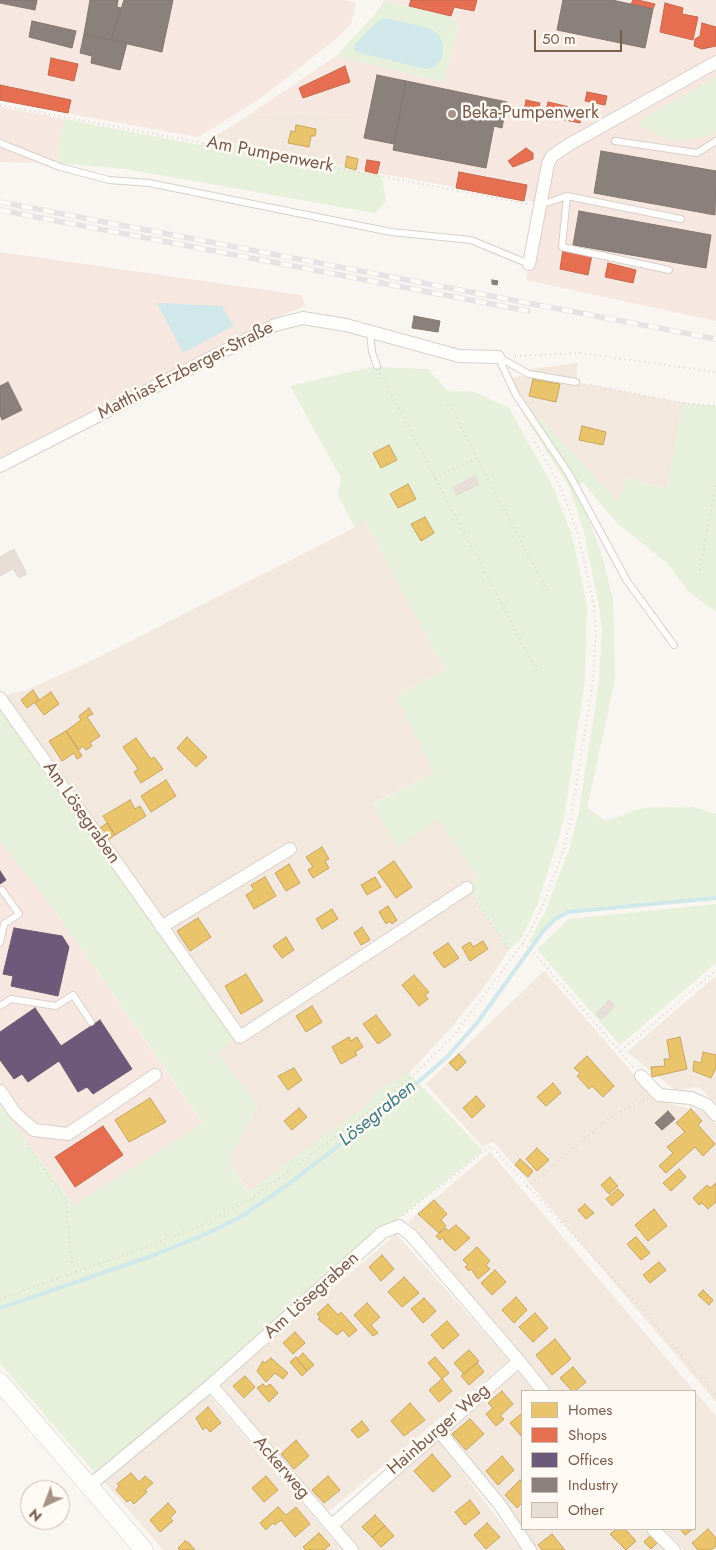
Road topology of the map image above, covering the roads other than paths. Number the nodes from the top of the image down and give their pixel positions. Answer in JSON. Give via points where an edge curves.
{"nodes":[{"id":1,"x":716,"y":62,"type":"edge"},
{"id":2,"x":716,"y":141,"type":"edge"},
{"id":3,"x":615,"y":142,"type":"dead end"},
{"id":4,"x":0,"y":143,"type":"edge"},
{"id":5,"x":567,"y":196,"type":"junction"},
{"id":6,"x":540,"y":205,"type":"junction"},
{"id":7,"x":681,"y":219,"type":"dead end"},
{"id":8,"x":529,"y":264,"type":"joint"},
{"id":9,"x":669,"y":270,"type":"dead end"},
{"id":10,"x":370,"y":332,"type":"junction"},
{"id":11,"x":498,"y":357,"type":"junction"},
{"id":12,"x":377,"y":366,"type":"road end"},
{"id":13,"x":576,"y":382,"type":"road end"},
{"id":14,"x":0,"y":466,"type":"edge"},
{"id":15,"x":674,"y":645,"type":"dead end"},
{"id":16,"x":0,"y":698,"type":"edge"},
{"id":17,"x":290,"y":849,"type":"dead end"},
{"id":18,"x":467,"y":888,"type":"road end"},
{"id":19,"x":2,"y":890,"type":"dead end"},
{"id":20,"x":161,"y":927,"type":"junction"},
{"id":21,"x":0,"y":943,"type":"edge"},
{"id":22,"x":0,"y":1006,"type":"edge"},
{"id":23,"x":91,"y":1022,"type":"dead end"},
{"id":24,"x":155,"y":1075,"type":"dead end"},
{"id":25,"x":641,"y":1076,"type":"road end"},
{"id":26,"x":0,"y":1091,"type":"edge"},
{"id":27,"x":716,"y":1115,"type":"edge"},
{"id":28,"x":518,"y":1361,"type":"junction"},
{"id":29,"x":0,"y":1382,"type":"edge"},
{"id":30,"x":211,"y":1385,"type":"junction"},
{"id":31,"x":542,"y":1390,"type":"edge"},
{"id":32,"x":439,"y":1430,"type":"junction"},
{"id":33,"x":89,"y":1486,"type":"junction"},
{"id":34,"x":331,"y":1526,"type":"junction"},
{"id":35,"x":654,"y":1530,"type":"edge"},
{"id":36,"x":144,"y":1550,"type":"edge"},
{"id":37,"x":352,"y":1550,"type":"edge"},
{"id":38,"x":530,"y":1550,"type":"edge"},
{"id":39,"x":674,"y":1550,"type":"edge"}],
"edges":[{"from":1,"to":6,"type":"street","via":[[558,152],[548,164]]},
{"from":2,"to":3,"type":"lane","via":[[697,153]]},
{"from":4,"to":8,"type":"lane","via":[[60,167],[109,180],[149,182],[391,232],[471,240]]},
{"from":5,"to":6,"type":"lane"},
{"from":5,"to":7,"type":"lane"},
{"from":5,"to":9,"type":"lane","via":[[562,247]]},
{"from":6,"to":8,"type":"street"},
{"from":10,"to":11,"type":"street","name":"Matthias-Erzberger-Straße","via":[[459,356]]},
{"from":10,"to":12,"type":"lane"},
{"from":10,"to":14,"type":"street","name":"Matthias-Erzberger-Straße","via":[[303,318],[275,325]]},
{"from":11,"to":13,"type":"lane","via":[[529,374]]},
{"from":11,"to":15,"type":"lane","via":[[516,395],[569,474],[627,581]]},
{"from":16,"to":20,"type":"street","name":"Am Lösegraben"},
{"from":17,"to":20,"type":"street"},
{"from":18,"to":20,"type":"street","name":"Am Lösegraben","via":[[437,901],[240,1037]]},
{"from":19,"to":21,"type":"lane","via":[[19,914],[4,924]]},
{"from":22,"to":23,"type":"lane","via":[[11,999],[56,1006],[73,995]]},
{"from":24,"to":26,"type":"street","via":[[68,1134],[34,1130],[15,1113]]},
{"from":25,"to":27,"type":"street","via":[[659,1095],[691,1098],[707,1105]]},
{"from":28,"to":30,"type":"street","name":"Am Lösegraben","via":[[411,1235],[398,1226],[383,1232]]},
{"from":28,"to":31,"type":"street"},
{"from":28,"to":32,"type":"street","name":"Hainburger Weg"},
{"from":29,"to":33,"type":"main road"},
{"from":30,"to":33,"type":"street","name":"Am Lösegraben"},
{"from":30,"to":34,"type":"street","name":"Ackerweg"},
{"from":32,"to":34,"type":"street","name":"Hainburger Weg"},
{"from":32,"to":38,"type":"street","via":[[500,1505]]},
{"from":33,"to":36,"type":"main road"},
{"from":34,"to":37,"type":"street","name":"Ackerweg"},
{"from":35,"to":39,"type":"street"}]}
